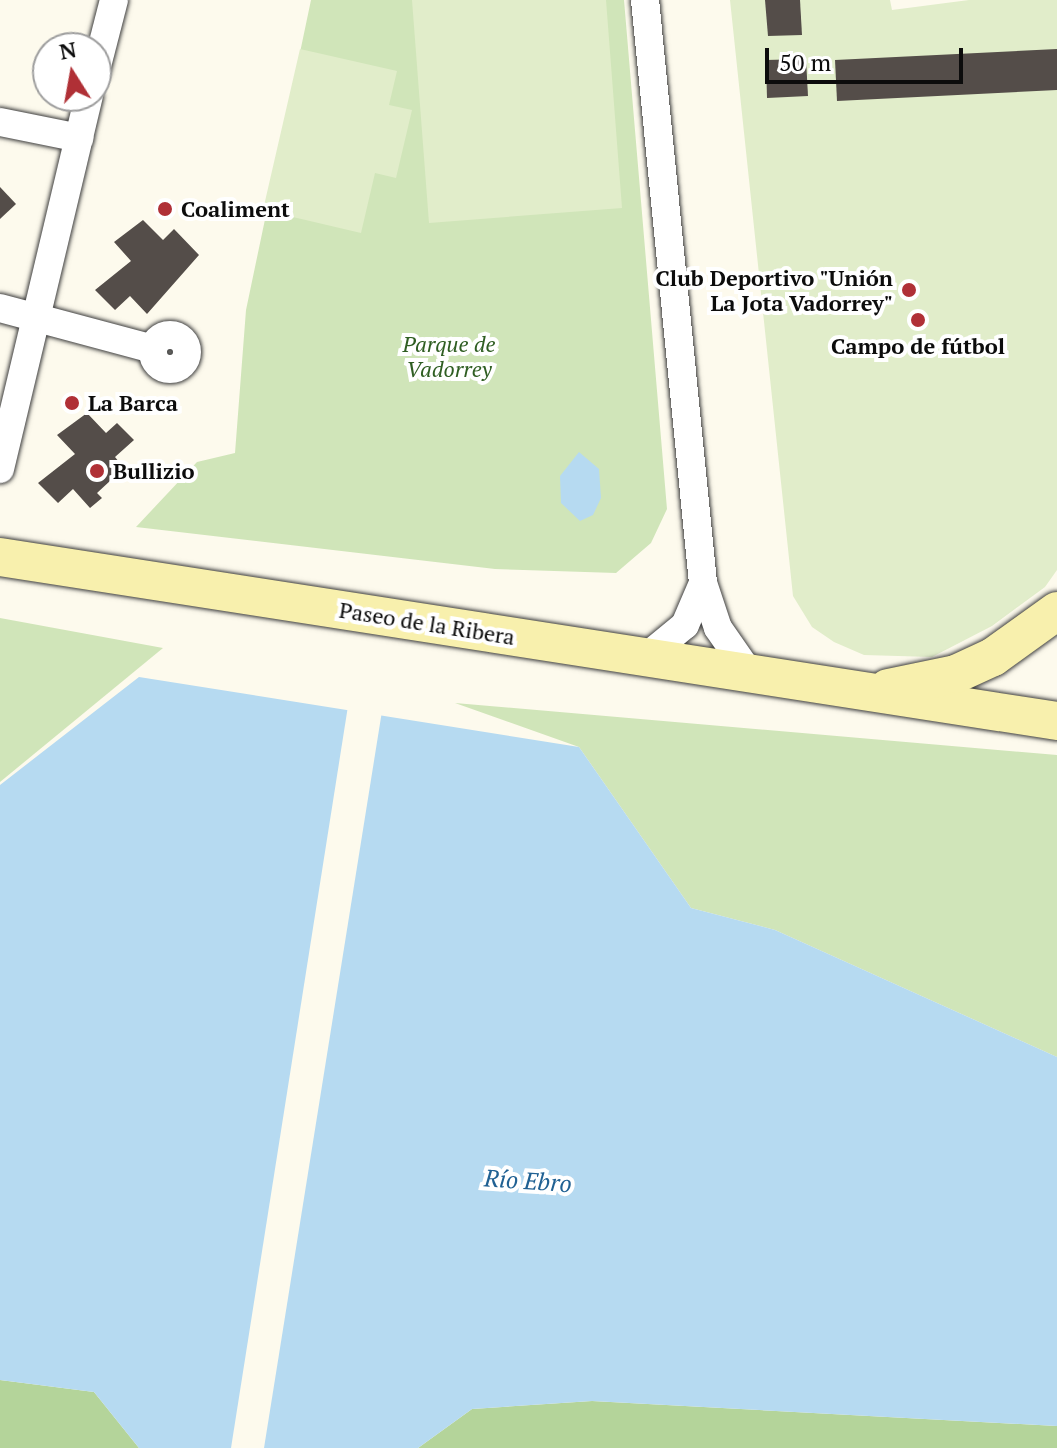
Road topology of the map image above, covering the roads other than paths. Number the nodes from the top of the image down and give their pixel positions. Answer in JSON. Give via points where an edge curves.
{"nodes":[{"id":1,"x":114,"y":0,"type":"edge"},
{"id":2,"x":645,"y":0,"type":"edge"},
{"id":3,"x":106,"y":32,"type":"edge"},
{"id":4,"x":85,"y":112,"type":"edge"},
{"id":5,"x":0,"y":122,"type":"edge"},
{"id":6,"x":79,"y":138,"type":"junction"},
{"id":7,"x":0,"y":308,"type":"edge"},
{"id":8,"x":37,"y":318,"type":"junction"},
{"id":9,"x":153,"y":349,"type":"dead end"},
{"id":10,"x":0,"y":469,"type":"edge"},
{"id":11,"x":2,"y":554,"type":"edge"},
{"id":12,"x":703,"y":583,"type":"junction"},
{"id":13,"x":1057,"y":611,"type":"edge"},
{"id":14,"x":646,"y":657,"type":"junction"},
{"id":15,"x":752,"y":677,"type":"junction"},
{"id":16,"x":853,"y":692,"type":"junction"},
{"id":17,"x":1057,"y":721,"type":"edge"}],
"edges":[{"from":1,"to":3,"type":"street"},
{"from":2,"to":12,"type":"street"},
{"from":4,"to":6,"type":"street"},
{"from":5,"to":6,"type":"street"},
{"from":6,"to":8,"type":"street"},
{"from":7,"to":8,"type":"street"},
{"from":8,"to":9,"type":"street"},
{"from":8,"to":10,"type":"street"},
{"from":11,"to":14,"type":"main road","name":"Paseo de la Ribera"},
{"from":12,"to":14,"type":"street","via":[[685,625]]},
{"from":12,"to":15,"type":"street","via":[[718,628]]},
{"from":13,"to":16,"type":"main road","via":[[1036,631],[956,674]]},
{"from":14,"to":15,"type":"main road","name":"Paseo de la Ribera"},
{"from":15,"to":16,"type":"main road","name":"Paseo de la Ribera"},
{"from":16,"to":17,"type":"main road","name":"Paseo de la Ribera"}]}
